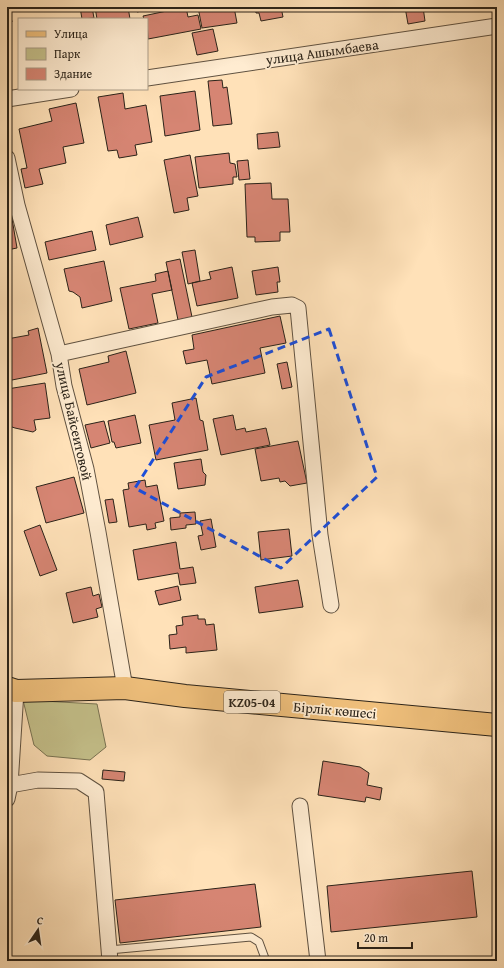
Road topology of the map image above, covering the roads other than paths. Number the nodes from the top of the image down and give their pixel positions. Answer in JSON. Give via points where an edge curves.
{"nodes":[{"id":1,"x":497,"y":26,"type":"edge"},
{"id":2,"x":148,"y":78,"type":"edge"},
{"id":3,"x":65,"y":90,"type":"edge"},
{"id":4,"x":7,"y":99,"type":"edge"},
{"id":5,"x":7,"y":158,"type":"edge"},
{"id":6,"x":59,"y":354,"type":"junction"},
{"id":7,"x":331,"y":605,"type":"dead end"},
{"id":8,"x":125,"y":688,"type":"junction"},
{"id":9,"x":12,"y":689,"type":"edge"},
{"id":10,"x":497,"y":725,"type":"edge"},
{"id":11,"x":8,"y":792,"type":"edge"},
{"id":12,"x":300,"y":806,"type":"dead end"},
{"id":13,"x":110,"y":956,"type":"edge"},
{"id":14,"x":266,"y":961,"type":"edge"},
{"id":15,"x":318,"y":961,"type":"edge"}],
"edges":[{"from":1,"to":2,"type":"street","name":"улица Ашымбаева"},
{"from":3,"to":4,"type":"street"},
{"from":5,"to":6,"type":"street","name":"улица Байсеитовой","via":[[17,206]]},
{"from":6,"to":7,"type":"street","via":[[272,307],[298,308],[320,535]]},
{"from":6,"to":8,"type":"street","name":"улица Байсеитовой","via":[[64,386],[90,490]]},
{"from":8,"to":9,"type":"main road","name":"Бірлік көшесі","number":"KZ05-04"},
{"from":8,"to":10,"type":"main road","name":"Бірлік көшесі","number":"KZ05-04","via":[[185,696]]},
{"from":9,"to":11,"type":"street"},
{"from":11,"to":13,"type":"street","via":[[38,780],[79,781],[96,792]]},
{"from":12,"to":15,"type":"street"},
{"from":13,"to":14,"type":"lane","via":[[250,937],[259,942]]}]}
